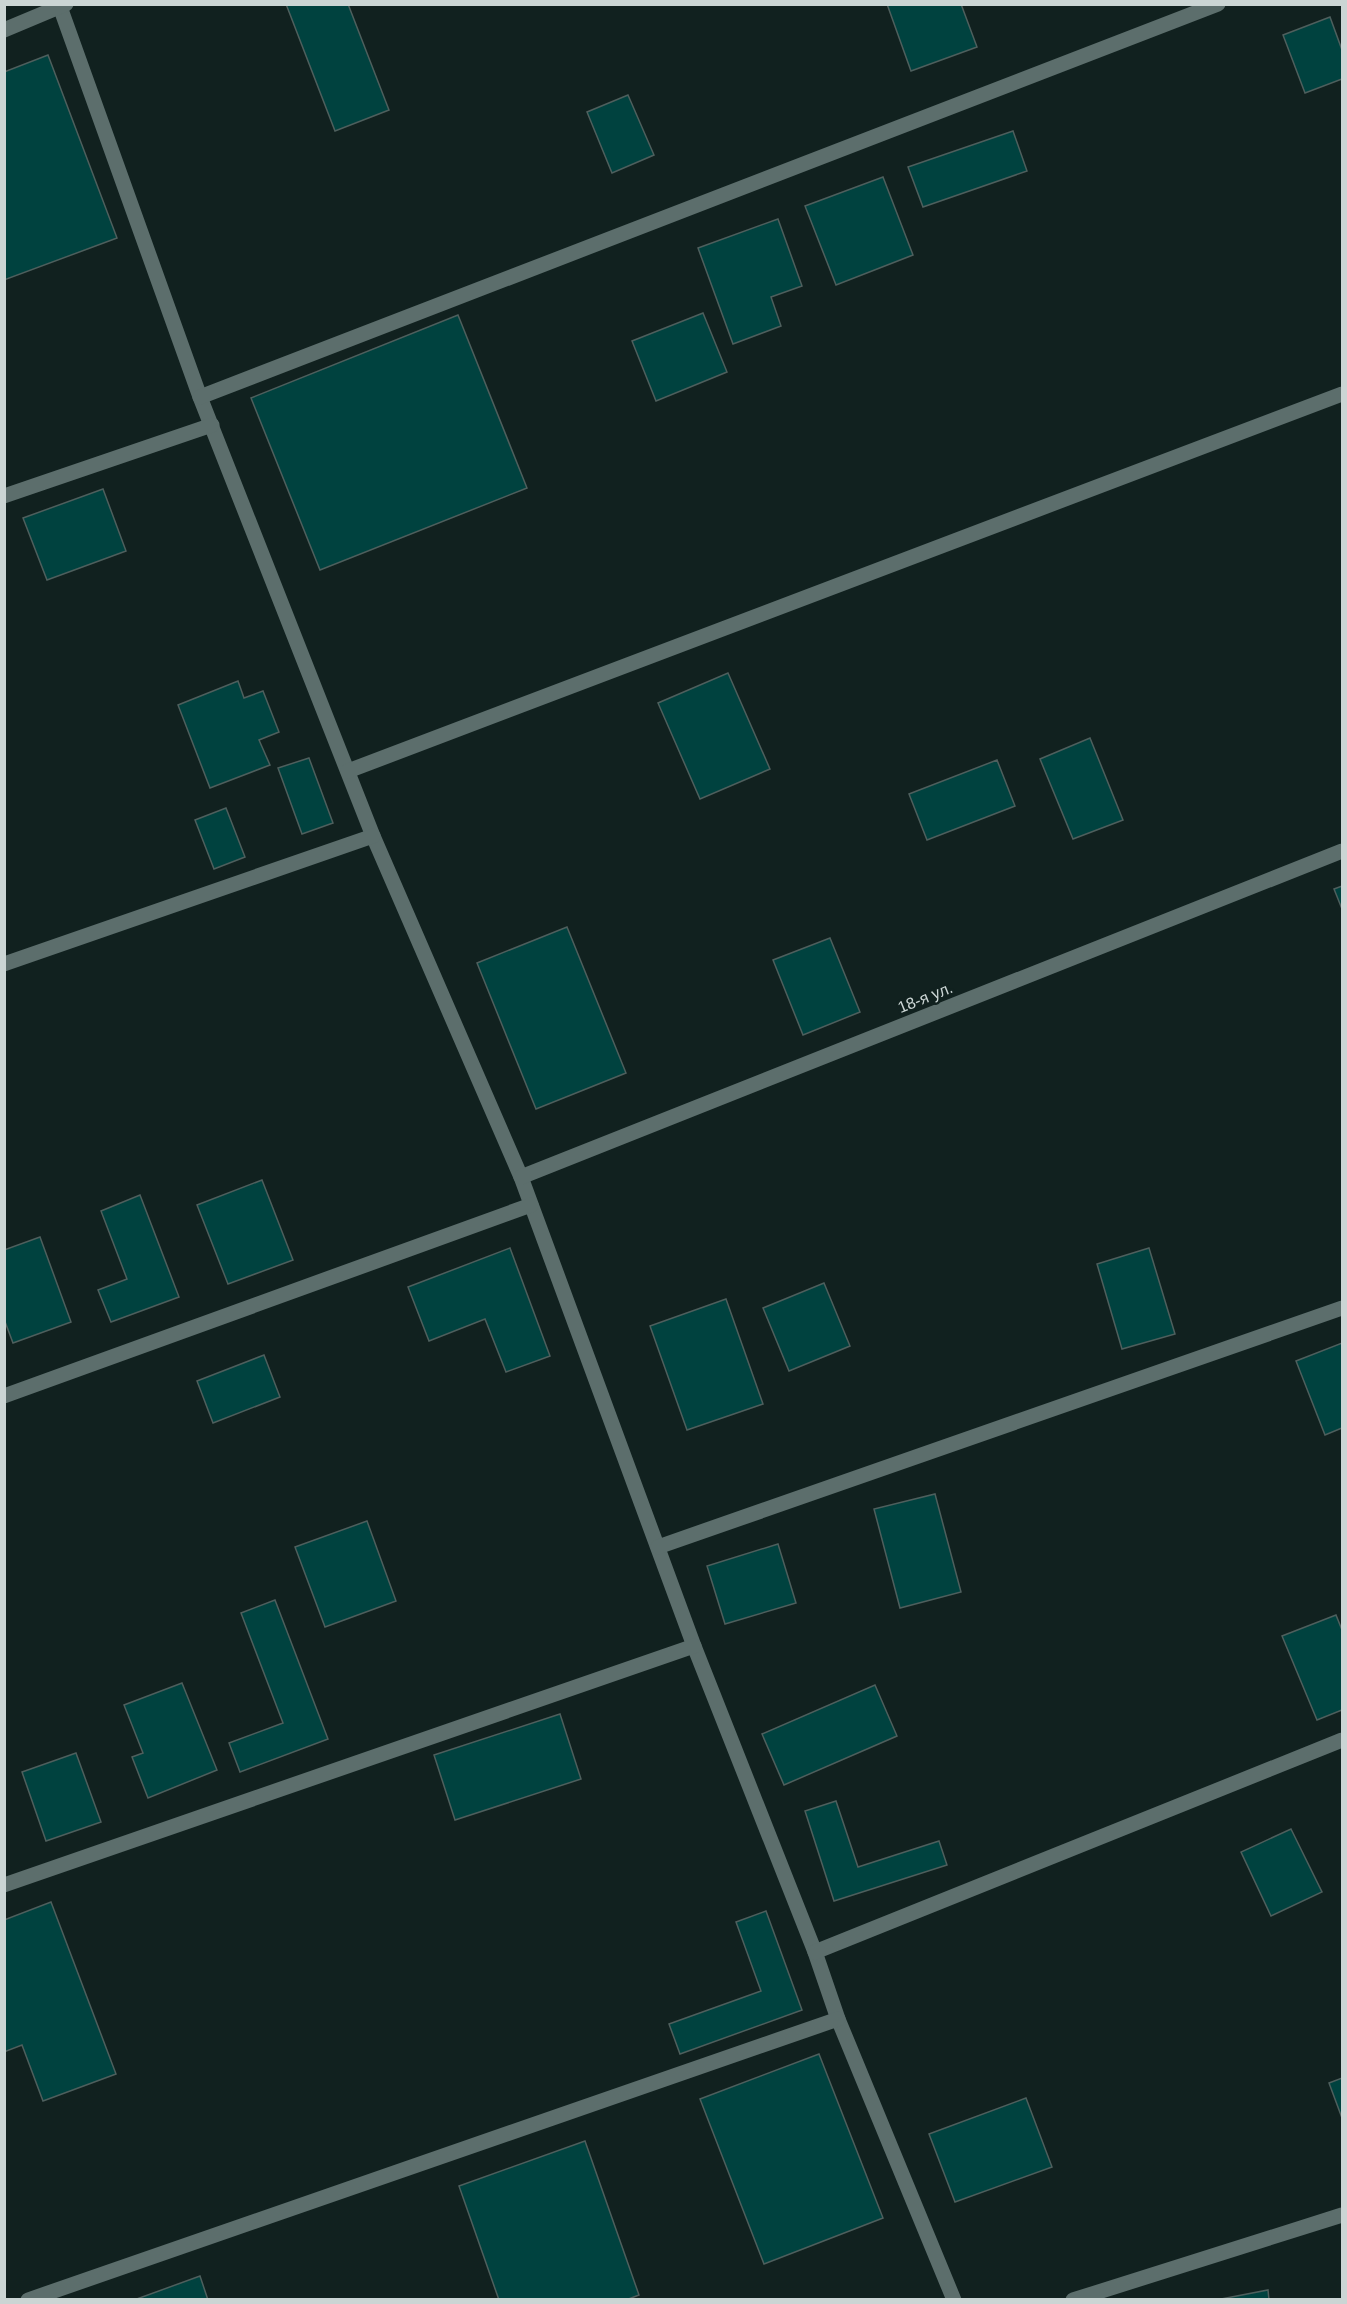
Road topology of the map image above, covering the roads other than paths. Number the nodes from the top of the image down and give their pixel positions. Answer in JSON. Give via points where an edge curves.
{"nodes":[{"id":1,"x":1218,"y":4,"type":"edge"},
{"id":2,"x":61,"y":5,"type":"edge"},
{"id":3,"x":4,"y":30,"type":"edge"},
{"id":4,"x":1342,"y":394,"type":"edge"},
{"id":5,"x":200,"y":397,"type":"junction"},
{"id":6,"x":212,"y":425,"type":"junction"},
{"id":7,"x":4,"y":496,"type":"edge"},
{"id":8,"x":348,"y":771,"type":"junction"},
{"id":9,"x":373,"y":836,"type":"junction"},
{"id":10,"x":1342,"y":851,"type":"edge"},
{"id":11,"x":4,"y":963,"type":"edge"},
{"id":12,"x":521,"y":1178,"type":"junction"},
{"id":13,"x":531,"y":1205,"type":"junction"},
{"id":14,"x":1342,"y":1308,"type":"edge"},
{"id":15,"x":4,"y":1396,"type":"edge"},
{"id":16,"x":658,"y":1546,"type":"junction"},
{"id":17,"x":694,"y":1646,"type":"junction"},
{"id":18,"x":1342,"y":1740,"type":"edge"},
{"id":19,"x":4,"y":1885,"type":"edge"},
{"id":20,"x":815,"y":1952,"type":"junction"},
{"id":21,"x":838,"y":2019,"type":"junction"},
{"id":22,"x":1342,"y":2215,"type":"edge"},
{"id":23,"x":28,"y":2300,"type":"edge"},
{"id":24,"x":954,"y":2300,"type":"edge"},
{"id":25,"x":1073,"y":2300,"type":"edge"}],
"edges":[{"from":1,"to":5,"type":"street"},
{"from":2,"to":3,"type":"street"},
{"from":2,"to":5,"type":"street"},
{"from":4,"to":8,"type":"street"},
{"from":5,"to":6,"type":"street"},
{"from":6,"to":7,"type":"street"},
{"from":6,"to":8,"type":"street"},
{"from":8,"to":9,"type":"street"},
{"from":9,"to":11,"type":"street"},
{"from":9,"to":12,"type":"street"},
{"from":10,"to":12,"type":"street","name":"18-я ул."},
{"from":12,"to":13,"type":"street"},
{"from":13,"to":15,"type":"street"},
{"from":13,"to":16,"type":"street"},
{"from":14,"to":16,"type":"street"},
{"from":16,"to":17,"type":"street"},
{"from":17,"to":19,"type":"street"},
{"from":17,"to":20,"type":"street"},
{"from":18,"to":20,"type":"street"},
{"from":20,"to":21,"type":"street"},
{"from":21,"to":23,"type":"street"},
{"from":21,"to":24,"type":"street"},
{"from":22,"to":25,"type":"street"}]}
